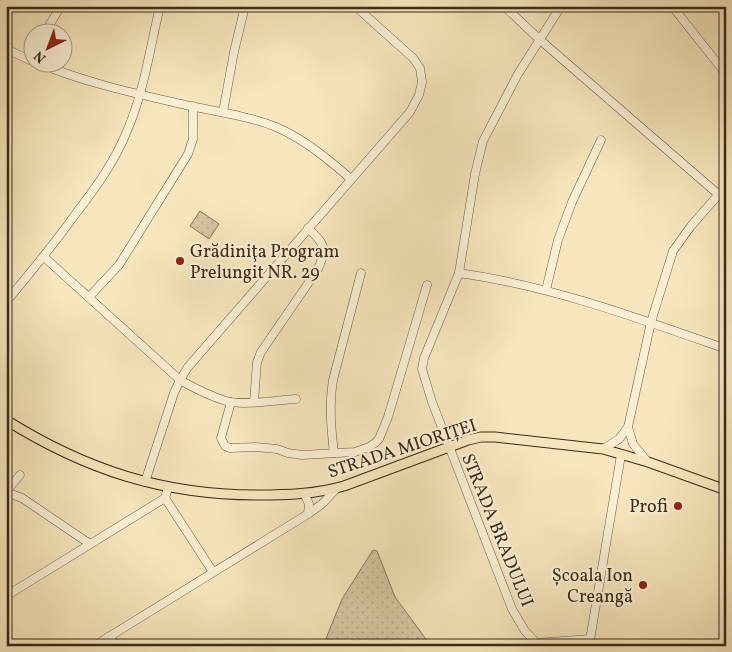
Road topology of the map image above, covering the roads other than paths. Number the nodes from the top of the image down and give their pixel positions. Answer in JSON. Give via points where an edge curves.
{"nodes":[{"id":1,"x":61,"y":6,"type":"edge"},
{"id":2,"x":160,"y":6,"type":"edge"},
{"id":3,"x":245,"y":6,"type":"edge"},
{"id":4,"x":355,"y":6,"type":"edge"},
{"id":5,"x":504,"y":6,"type":"edge"},
{"id":6,"x":561,"y":6,"type":"edge"},
{"id":7,"x":672,"y":6,"type":"edge"},
{"id":8,"x":51,"y":22,"type":"edge"},
{"id":9,"x":539,"y":39,"type":"junction"},
{"id":10,"x":6,"y":49,"type":"edge"},
{"id":11,"x":22,"y":55,"type":"edge"},
{"id":12,"x":61,"y":72,"type":"edge"},
{"id":13,"x":726,"y":74,"type":"edge"},
{"id":14,"x":139,"y":94,"type":"junction"},
{"id":15,"x":193,"y":106,"type":"junction"},
{"id":16,"x":222,"y":112,"type":"junction"},
{"id":17,"x":601,"y":140,"type":"dead end"},
{"id":18,"x":351,"y":178,"type":"junction"},
{"id":19,"x":726,"y":186,"type":"edge"},
{"id":20,"x":718,"y":195,"type":"junction"},
{"id":21,"x":726,"y":200,"type":"edge"},
{"id":22,"x":308,"y":228,"type":"junction"},
{"id":23,"x":44,"y":257,"type":"junction"},
{"id":24,"x":361,"y":273,"type":"dead end"},
{"id":25,"x":459,"y":273,"type":"junction"},
{"id":26,"x":427,"y":285,"type":"dead end"},
{"id":27,"x":546,"y":290,"type":"junction"},
{"id":28,"x":89,"y":297,"type":"junction"},
{"id":29,"x":6,"y":302,"type":"edge"},
{"id":30,"x":651,"y":322,"type":"junction"},
{"id":31,"x":726,"y":348,"type":"edge"},
{"id":32,"x":180,"y":380,"type":"junction"},
{"id":33,"x":296,"y":399,"type":"dead end"},
{"id":34,"x":232,"y":402,"type":"junction"},
{"id":35,"x":254,"y":402,"type":"junction"},
{"id":36,"x":6,"y":420,"type":"edge"},
{"id":37,"x":628,"y":427,"type":"junction"},
{"id":38,"x":450,"y":447,"type":"junction"},
{"id":39,"x":603,"y":449,"type":"junction"},
{"id":40,"x":334,"y":453,"type":"junction"},
{"id":41,"x":621,"y":455,"type":"junction"},
{"id":42,"x":648,"y":462,"type":"junction"},
{"id":43,"x":20,"y":475,"type":"dead end"},
{"id":44,"x":144,"y":482,"type":"junction"},
{"id":45,"x":168,"y":488,"type":"junction"},
{"id":46,"x":337,"y":488,"type":"junction"},
{"id":47,"x":726,"y":490,"type":"edge"},
{"id":48,"x":6,"y":492,"type":"edge"},
{"id":49,"x":304,"y":493,"type":"junction"},
{"id":50,"x":165,"y":498,"type":"junction"},
{"id":51,"x":308,"y":514,"type":"junction"},
{"id":52,"x":90,"y":544,"type":"junction"},
{"id":53,"x":214,"y":572,"type":"junction"},
{"id":54,"x":6,"y":596,"type":"edge"},
{"id":55,"x":108,"y":637,"type":"junction"},
{"id":56,"x":590,"y":642,"type":"edge"},
{"id":57,"x":538,"y":644,"type":"edge"},
{"id":58,"x":94,"y":646,"type":"edge"},
{"id":59,"x":118,"y":646,"type":"edge"}],
"edges":[{"from":1,"to":8,"type":"street"},
{"from":2,"to":14,"type":"street"},
{"from":3,"to":16,"type":"street"},
{"from":4,"to":18,"type":"street","via":[[413,58],[420,68],[422,82],[410,112]]},
{"from":5,"to":9,"type":"street"},
{"from":6,"to":9,"type":"street","name":"STRADA BRADULUI"},
{"from":7,"to":13,"type":"street"},
{"from":9,"to":20,"type":"street"},
{"from":9,"to":25,"type":"street","name":"STRADA BRADULUI","via":[[483,141],[474,174]]},
{"from":10,"to":11,"type":"street"},
{"from":12,"to":14,"type":"street"},
{"from":14,"to":15,"type":"street"},
{"from":14,"to":23,"type":"street","via":[[128,130],[108,170]]},
{"from":15,"to":16,"type":"street"},
{"from":15,"to":28,"type":"street","via":[[193,139],[188,154],[126,256]]},
{"from":16,"to":18,"type":"street","via":[[286,132],[323,155]]},
{"from":17,"to":27,"type":"street","via":[[569,210]]},
{"from":18,"to":22,"type":"street"},
{"from":19,"to":20,"type":"street"},
{"from":20,"to":21,"type":"street"},
{"from":20,"to":30,"type":"street","via":[[673,251]]},
{"from":22,"to":32,"type":"street","via":[[200,352]]},
{"from":22,"to":35,"type":"street","via":[[323,243],[324,256],[256,362]]},
{"from":23,"to":28,"type":"street"},
{"from":23,"to":29,"type":"street"},
{"from":24,"to":40,"type":"street","via":[[330,396]]},
{"from":25,"to":27,"type":"street"},
{"from":25,"to":38,"type":"street","name":"STRADA BRADULUI","via":[[422,369]]},
{"from":26,"to":40,"type":"street","via":[[379,439],[355,452]]},
{"from":27,"to":30,"type":"street"},
{"from":28,"to":32,"type":"street"},
{"from":30,"to":31,"type":"street"},
{"from":30,"to":37,"type":"street"},
{"from":32,"to":34,"type":"street"},
{"from":32,"to":44,"type":"street"},
{"from":33,"to":35,"type":"street"},
{"from":34,"to":35,"type":"street"},
{"from":34,"to":40,"type":"street","via":[[221,438],[225,446],[302,455]]},
{"from":36,"to":44,"type":"main road","name":"STRADA MIORIȚEI","via":[[54,448],[94,466]]},
{"from":37,"to":39,"type":"street","via":[[619,439]]},
{"from":37,"to":42,"type":"street","via":[[633,444]]},
{"from":38,"to":39,"type":"main road","name":"STRADA MIORIȚEI","via":[[495,436]]},
{"from":38,"to":46,"type":"main road","name":"STRADA MIORIȚEI"},
{"from":38,"to":57,"type":"street","name":"STRADA BRADULUI","via":[[512,609],[525,631]]},
{"from":39,"to":41,"type":"main road","name":"STRADA MIORIȚEI"},
{"from":41,"to":42,"type":"main road","name":"STRADA MIORIȚEI"},
{"from":41,"to":56,"type":"street"},
{"from":42,"to":47,"type":"main road","name":"STRADA MIORIȚEI"},
{"from":43,"to":48,"type":"street"},
{"from":44,"to":45,"type":"main road","name":"STRADA MIORIȚEI"},
{"from":45,"to":49,"type":"main road","name":"STRADA MIORIȚEI","via":[[211,494]]},
{"from":45,"to":50,"type":"street"},
{"from":46,"to":49,"type":"main road","name":"STRADA MIORIȚEI"},
{"from":46,"to":51,"type":"street"},
{"from":48,"to":52,"type":"street","via":[[22,498]]},
{"from":49,"to":51,"type":"street","via":[[309,504]]},
{"from":50,"to":52,"type":"street"},
{"from":50,"to":53,"type":"street"},
{"from":51,"to":53,"type":"street"},
{"from":52,"to":54,"type":"street"},
{"from":53,"to":55,"type":"street"},
{"from":55,"to":58,"type":"street"},
{"from":55,"to":59,"type":"street"},
{"from":56,"to":57,"type":"street"}]}
